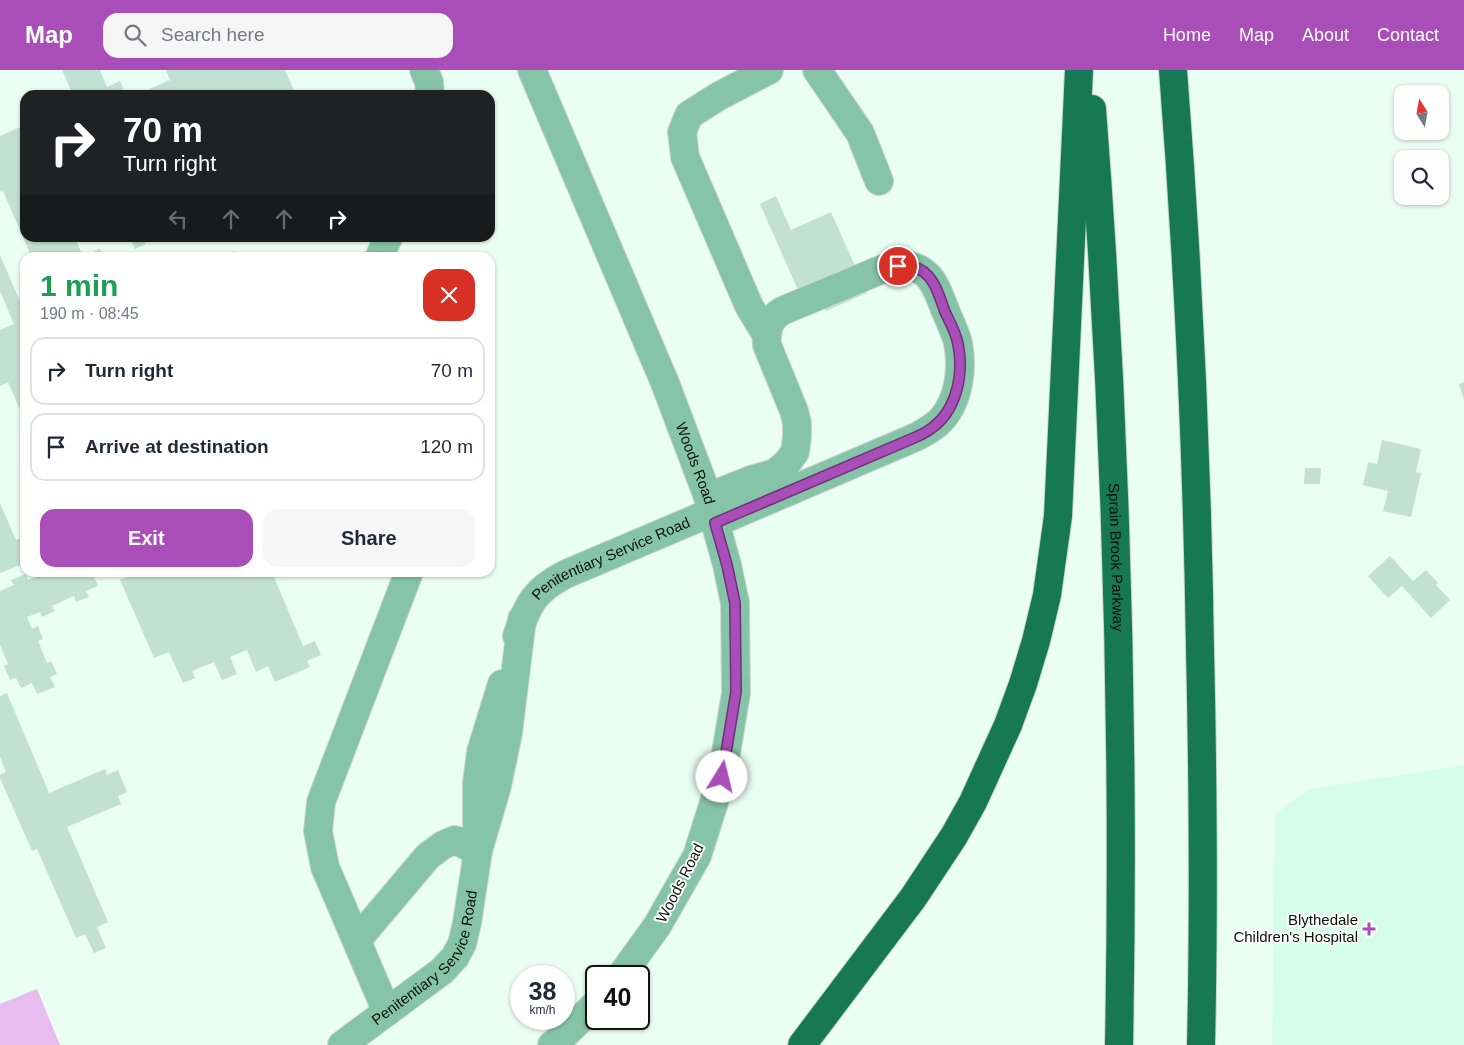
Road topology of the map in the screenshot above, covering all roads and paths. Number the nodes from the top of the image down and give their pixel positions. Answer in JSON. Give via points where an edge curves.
{"nodes":[{"id":1,"x":424,"y":70,"type":"edge"},
{"id":2,"x":532,"y":70,"type":"edge"},
{"id":3,"x":769,"y":70,"type":"edge"},
{"id":4,"x":816,"y":70,"type":"edge"},
{"id":5,"x":1079,"y":70,"type":"edge"},
{"id":6,"x":1089,"y":70,"type":"edge"},
{"id":7,"x":1173,"y":70,"type":"edge"},
{"id":8,"x":429,"y":90,"type":"edge"},
{"id":9,"x":879,"y":181,"type":"dead end"},
{"id":10,"x":766,"y":334,"type":"junction"},
{"id":11,"x":712,"y":511,"type":"junction"},
{"id":12,"x":407,"y":577,"type":"edge"},
{"id":13,"x":478,"y":851,"type":"junction"},
{"id":14,"x":1203,"y":882,"type":"junction"},
{"id":15,"x":357,"y":940,"type":"junction"},
{"id":16,"x":629,"y":965,"type":"edge"},
{"id":17,"x":387,"y":1012,"type":"junction"},
{"id":18,"x":585,"y":1015,"type":"edge"},
{"id":19,"x":342,"y":1045,"type":"edge"},
{"id":20,"x":552,"y":1045,"type":"edge"},
{"id":21,"x":802,"y":1045,"type":"edge"},
{"id":22,"x":1119,"y":1045,"type":"edge"},
{"id":23,"x":1201,"y":1045,"type":"edge"},
{"id":24,"x":1209,"y":1045,"type":"edge"}],
"edges":[{"from":1,"to":8,"type":"street"},
{"from":2,"to":11,"type":"street","name":"Woods Road","via":[[665,383]]},
{"from":3,"to":10,"type":"street","via":[[689,115],[682,132],[685,157],[749,306]]},
{"from":4,"to":9,"type":"street","via":[[860,133]]},
{"from":5,"to":21,"type":"highway","via":[[1058,516],[1047,595],[1036,641],[1008,725],[954,836],[913,898]]},
{"from":6,"to":22,"type":"highway","name":"Sprain Brook Parkway","via":[[1102,246],[1114,498],[1120,842]]},
{"from":7,"to":14,"type":"highway","via":[[1195,450]]},
{"from":10,"to":11,"type":"street","via":[[797,423],[794,452],[788,463],[775,473],[751,480]]},
{"from":10,"to":11,"type":"street","via":[[775,315],[782,311],[885,268],[914,267],[931,280],[958,342],[959,370],[954,398],[941,420],[916,437]]},
{"from":11,"to":13,"type":"street","name":"Penitentiary Service Road","via":[[566,574],[539,591],[531,602],[522,620],[508,734]]},
{"from":11,"to":16,"type":"street","name":"Woods Road","via":[[735,603],[736,692],[722,777],[697,856],[658,926]]},
{"from":12,"to":15,"type":"street","via":[[320,802],[318,831],[325,866]]},
{"from":13,"to":15,"type":"street","via":[[455,840],[443,844],[428,856]]},
{"from":13,"to":17,"type":"street","name":"Penitentiary Service Road","via":[[467,923],[455,957],[442,971]]},
{"from":14,"to":23,"type":"highway"},
{"from":14,"to":24,"type":"highway"},
{"from":15,"to":17,"type":"street"},
{"from":17,"to":19,"type":"street","name":"Penitentiary Service Road"},
{"from":18,"to":20,"type":"street"}]}
